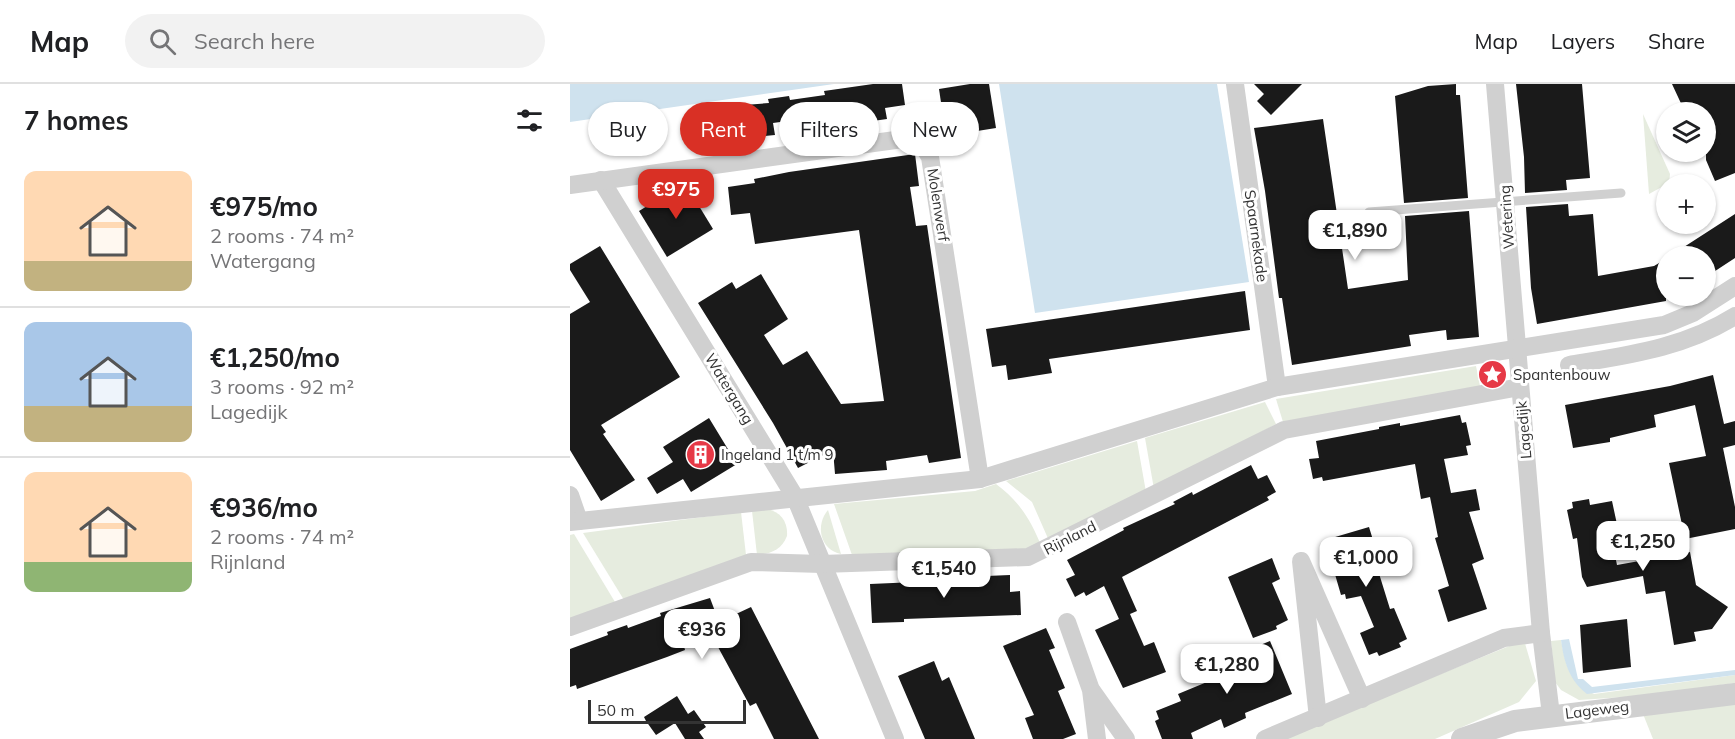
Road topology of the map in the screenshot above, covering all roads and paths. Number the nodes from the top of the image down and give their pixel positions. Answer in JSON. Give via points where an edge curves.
{"nodes":[{"id":1,"x":1235,"y":84,"type":"edge"},
{"id":2,"x":1495,"y":84,"type":"edge"},
{"id":3,"x":602,"y":180,"type":"junction"},
{"id":4,"x":570,"y":185,"type":"edge"},
{"id":5,"x":1621,"y":194,"type":"dead end"},
{"id":6,"x":1506,"y":204,"type":"junction"},
{"id":7,"x":1369,"y":212,"type":"dead end"},
{"id":8,"x":1735,"y":286,"type":"edge"},
{"id":9,"x":1735,"y":316,"type":"edge"},
{"id":10,"x":1516,"y":350,"type":"junction"},
{"id":11,"x":1569,"y":365,"type":"dead end"},
{"id":12,"x":1277,"y":387,"type":"junction"},
{"id":13,"x":1520,"y":387,"type":"junction"},
{"id":14,"x":980,"y":479,"type":"junction"},
{"id":15,"x":570,"y":495,"type":"edge"},
{"id":16,"x":795,"y":497,"type":"junction"},
{"id":17,"x":574,"y":521,"type":"edge"},
{"id":18,"x":822,"y":564,"type":"junction"},
{"id":19,"x":1067,"y":622,"type":"dead end"},
{"id":20,"x":570,"y":627,"type":"edge"},
{"id":21,"x":1541,"y":633,"type":"junction"},
{"id":22,"x":1090,"y":690,"type":"junction"},
{"id":23,"x":1735,"y":694,"type":"edge"},
{"id":24,"x":1362,"y":699,"type":"junction"},
{"id":25,"x":1551,"y":715,"type":"junction"},
{"id":26,"x":1318,"y":718,"type":"junction"},
{"id":27,"x":895,"y":739,"type":"edge"},
{"id":28,"x":1097,"y":739,"type":"edge"},
{"id":29,"x":1126,"y":739,"type":"edge"},
{"id":30,"x":1265,"y":739,"type":"edge"},
{"id":31,"x":1462,"y":739,"type":"edge"}],
"edges":[{"from":1,"to":12,"type":"street","name":"Spaarnekade"},
{"from":2,"to":6,"type":"street","name":"Wetering"},
{"from":3,"to":4,"type":"street","name":"Molenwerf"},
{"from":3,"to":14,"type":"street","name":"Molenwerf","via":[[910,138],[921,143],[930,157]]},
{"from":3,"to":16,"type":"street","name":"Watergang"},
{"from":5,"to":6,"type":"lane"},
{"from":6,"to":7,"type":"lane"},
{"from":6,"to":10,"type":"street","name":"Wetering"},
{"from":8,"to":10,"type":"street","via":[[1693,313],[1664,325]]},
{"from":9,"to":11,"type":"street","via":[[1708,333],[1654,351]]},
{"from":10,"to":12,"type":"street"},
{"from":10,"to":13,"type":"street","name":"Lagedijk"},
{"from":12,"to":14,"type":"street"},
{"from":13,"to":18,"type":"street","name":"Rijnland","via":[[1284,430],[1028,557]]},
{"from":13,"to":21,"type":"street","name":"Lagedijk"},
{"from":14,"to":16,"type":"street"},
{"from":15,"to":17,"type":"street"},
{"from":16,"to":17,"type":"street"},
{"from":16,"to":18,"type":"street","name":"Watergang"},
{"from":18,"to":20,"type":"street","name":"Rijnland","via":[[751,562]]},
{"from":18,"to":27,"type":"street","name":"Watergang"},
{"from":19,"to":22,"type":"street"},
{"from":21,"to":24,"type":"street","via":[[1504,638]]},
{"from":21,"to":25,"type":"street","name":"Lagedijk"},
{"from":22,"to":28,"type":"street"},
{"from":22,"to":29,"type":"street"},
{"from":23,"to":25,"type":"street","name":"Lageweg"},
{"from":24,"to":26,"type":"street"},
{"from":24,"to":26,"type":"street","via":[[1301,561]]},
{"from":25,"to":31,"type":"street","name":"Lageweg","via":[[1515,721]]},
{"from":26,"to":30,"type":"street"}]}
